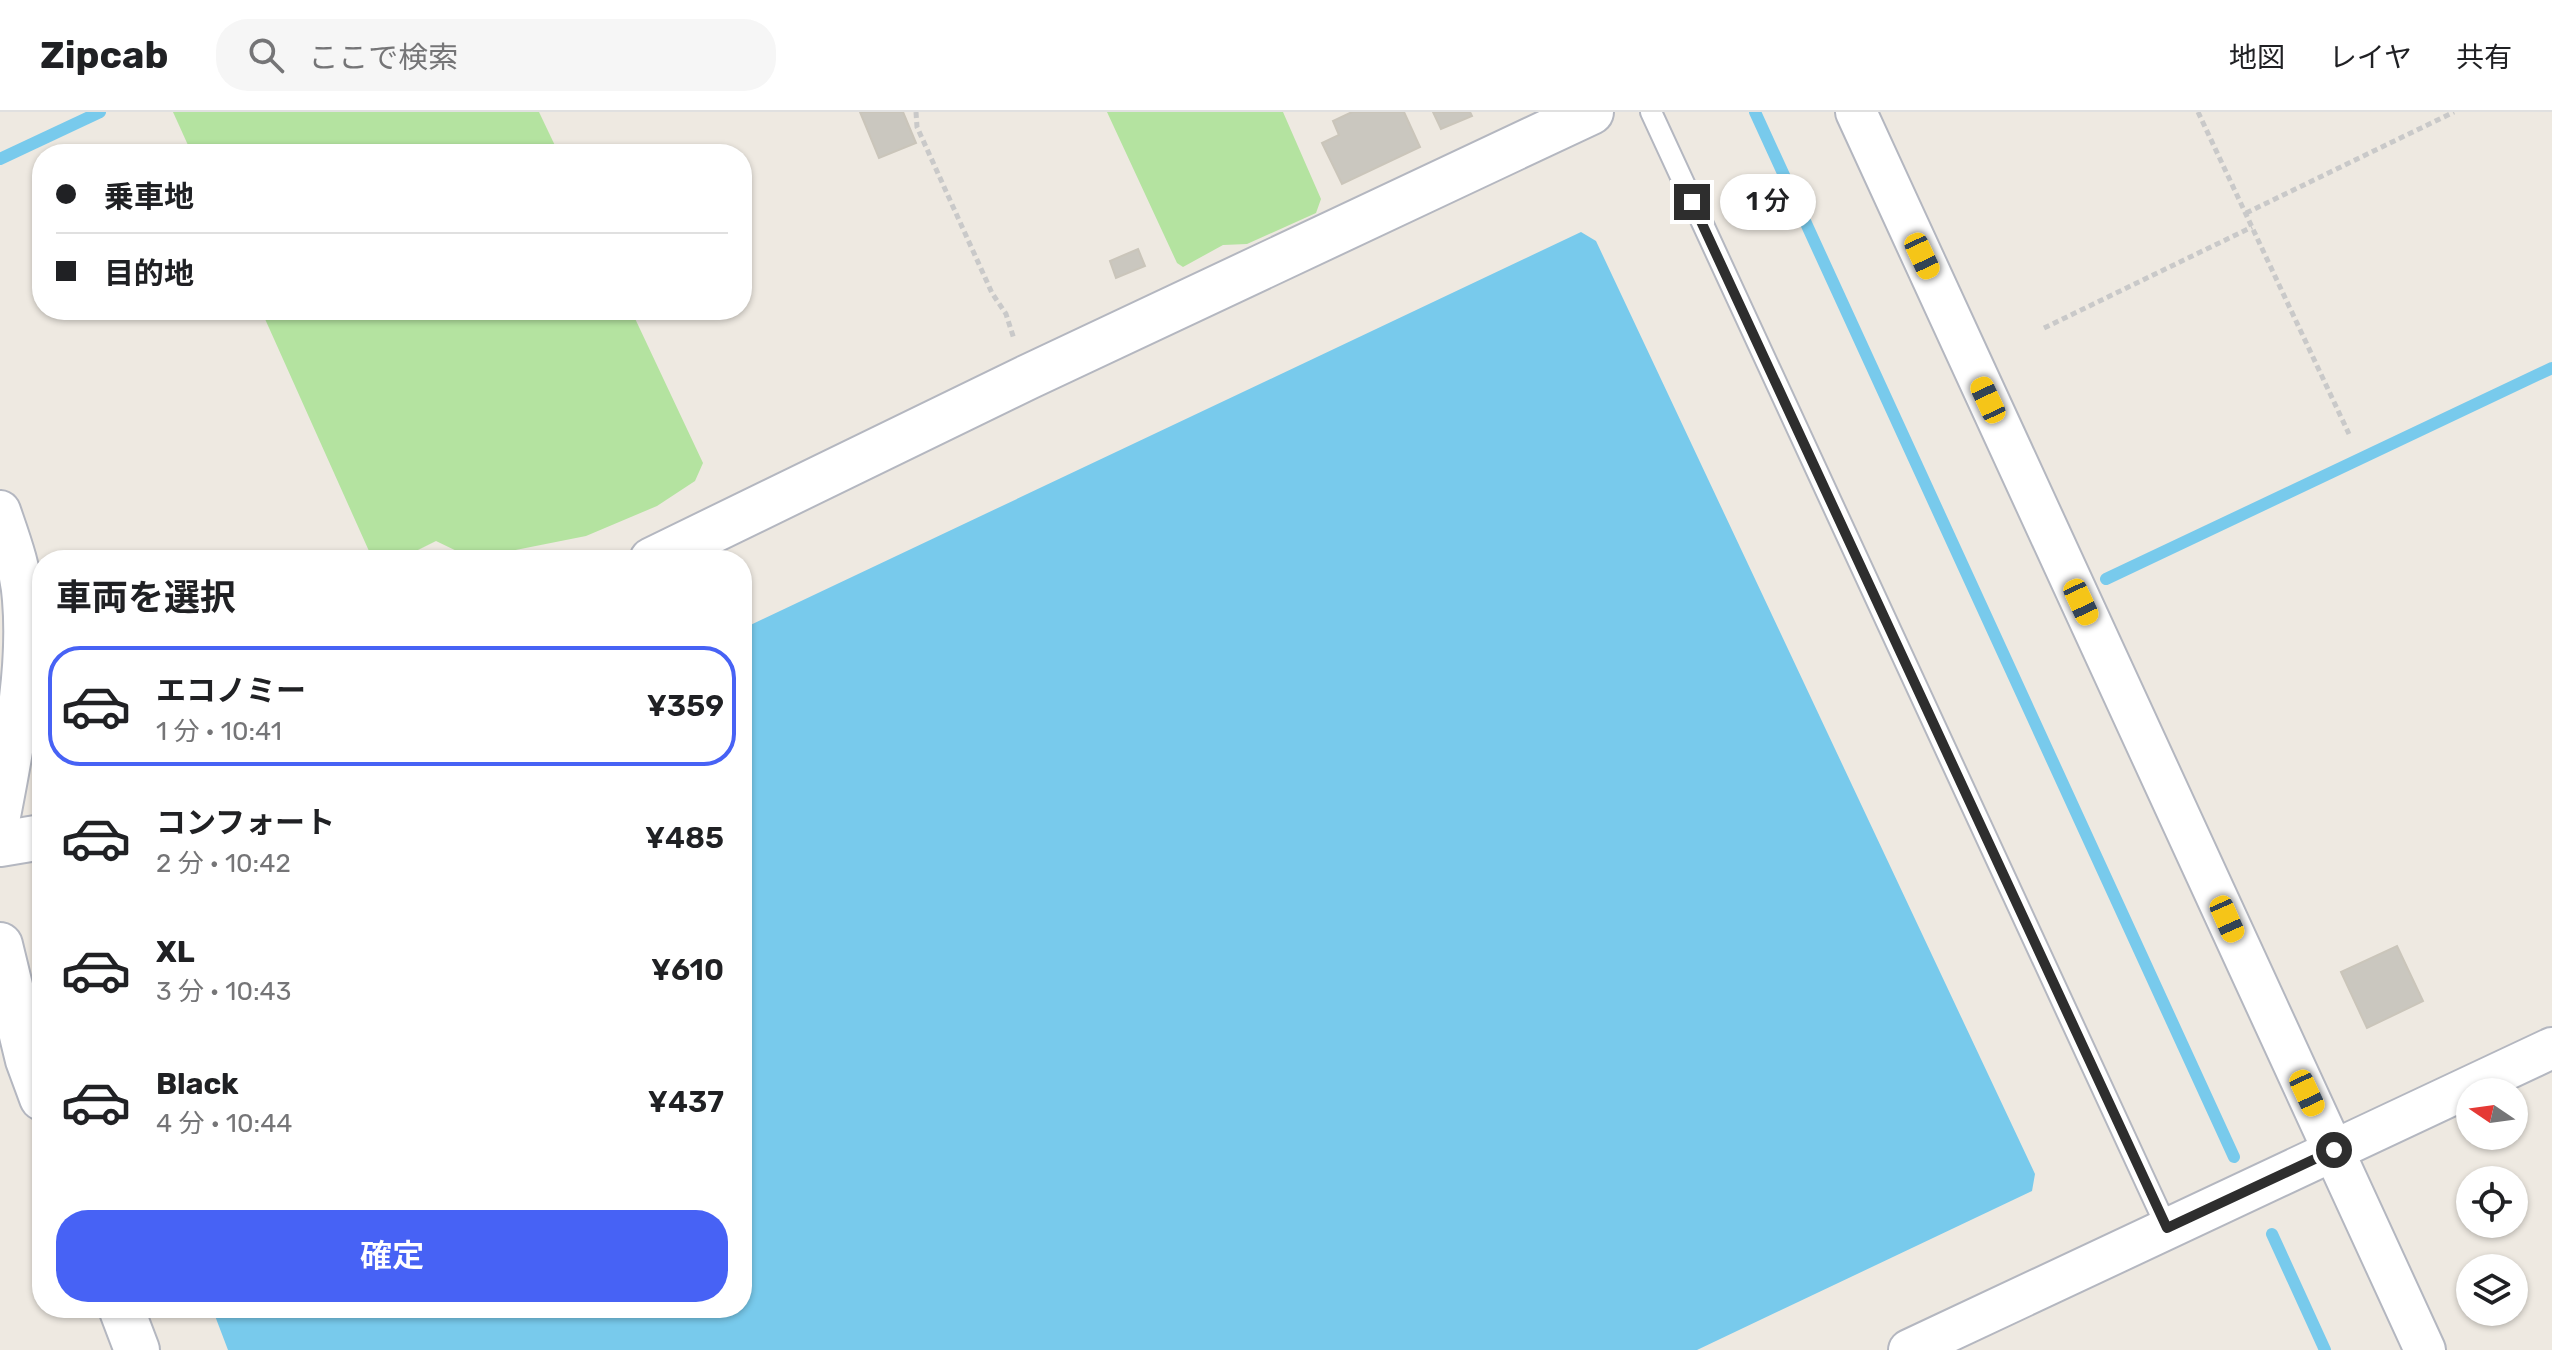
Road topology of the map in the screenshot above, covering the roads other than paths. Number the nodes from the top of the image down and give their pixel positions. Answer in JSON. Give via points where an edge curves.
{"nodes":[{"id":1,"x":1591,"y":112,"type":"edge"},
{"id":2,"x":1651,"y":112,"type":"edge"},
{"id":3,"x":1856,"y":112,"type":"edge"},
{"id":4,"x":0,"y":511,"type":"edge"},
{"id":5,"x":673,"y":550,"type":"edge"},
{"id":6,"x":0,"y":816,"type":"edge"},
{"id":7,"x":32,"y":839,"type":"edge"},
{"id":8,"x":0,"y":844,"type":"edge"},
{"id":9,"x":0,"y":945,"type":"edge"},
{"id":10,"x":2552,"y":1048,"type":"edge"},
{"id":11,"x":32,"y":1071,"type":"edge"},
{"id":12,"x":2334,"y":1150,"type":"junction"},
{"id":13,"x":2167,"y":1228,"type":"junction"},
{"id":14,"x":125,"y":1318,"type":"edge"},
{"id":15,"x":137,"y":1350,"type":"edge"},
{"id":16,"x":1909,"y":1350,"type":"edge"},
{"id":17,"x":2425,"y":1350,"type":"edge"}],
"edges":[{"from":1,"to":5,"type":"street"},
{"from":2,"to":13,"type":"lane"},
{"from":3,"to":12,"type":"street"},
{"from":4,"to":6,"type":"street","via":[[23,602],[19,689]]},
{"from":7,"to":8,"type":"street"},
{"from":9,"to":11,"type":"street"},
{"from":10,"to":12,"type":"street"},
{"from":12,"to":13,"type":"street"},
{"from":12,"to":17,"type":"street"},
{"from":13,"to":16,"type":"street"},
{"from":14,"to":15,"type":"street"}]}
